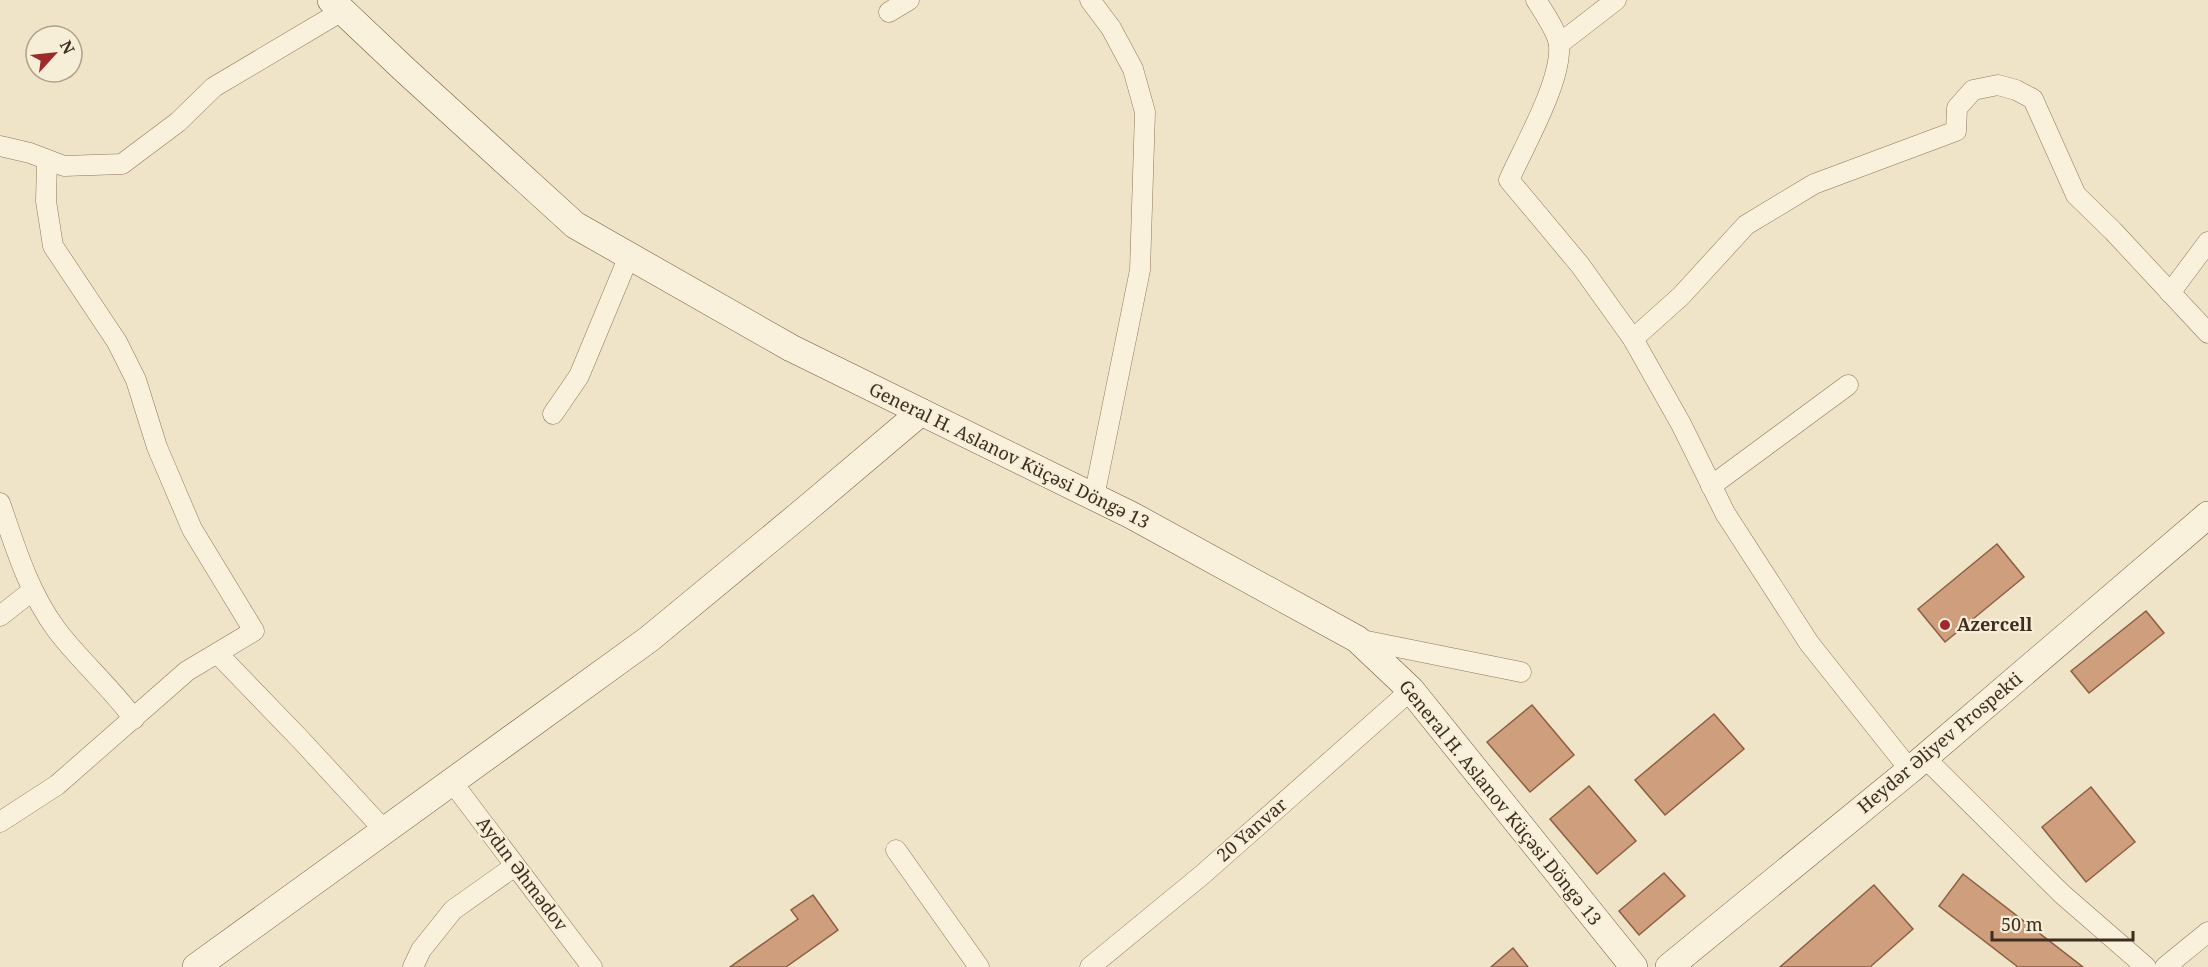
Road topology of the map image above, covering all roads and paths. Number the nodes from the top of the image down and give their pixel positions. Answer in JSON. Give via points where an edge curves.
{"nodes":[{"id":1,"x":909,"y":0,"type":"edge"},
{"id":2,"x":1090,"y":0,"type":"edge"},
{"id":3,"x":1536,"y":0,"type":"edge"},
{"id":4,"x":1616,"y":0,"type":"edge"},
{"id":5,"x":336,"y":5,"type":"edge"},
{"id":6,"x":889,"y":12,"type":"dead end"},
{"id":7,"x":1559,"y":44,"type":"junction"},
{"id":8,"x":0,"y":146,"type":"edge"},
{"id":9,"x":47,"y":160,"type":"junction"},
{"id":10,"x":2208,"y":242,"type":"edge"},
{"id":11,"x":629,"y":256,"type":"junction"},
{"id":12,"x":2170,"y":293,"type":"junction"},
{"id":13,"x":2208,"y":333,"type":"edge"},
{"id":14,"x":1633,"y":339,"type":"junction"},
{"id":15,"x":1848,"y":385,"type":"dead end"},
{"id":16,"x":921,"y":412,"type":"junction"},
{"id":17,"x":554,"y":414,"type":"dead end"},
{"id":18,"x":1711,"y":486,"type":"junction"},
{"id":19,"x":1094,"y":497,"type":"junction"},
{"id":20,"x":0,"y":502,"type":"edge"},
{"id":21,"x":2208,"y":515,"type":"edge"},
{"id":22,"x":32,"y":591,"type":"junction"},
{"id":23,"x":0,"y":616,"type":"edge"},
{"id":24,"x":1357,"y":639,"type":"junction"},
{"id":25,"x":218,"y":654,"type":"junction"},
{"id":26,"x":1521,"y":672,"type":"dead end"},
{"id":27,"x":1412,"y":690,"type":"junction"},
{"id":28,"x":134,"y":719,"type":"junction"},
{"id":29,"x":1917,"y":763,"type":"junction"},
{"id":30,"x":452,"y":782,"type":"junction"},
{"id":31,"x":0,"y":822,"type":"edge"},
{"id":32,"x":384,"y":830,"type":"junction"},
{"id":33,"x":896,"y":850,"type":"dead end"},
{"id":34,"x":515,"y":866,"type":"junction"},
{"id":35,"x":2208,"y":932,"type":"edge"},
{"id":36,"x":196,"y":967,"type":"edge"},
{"id":37,"x":413,"y":967,"type":"edge"},
{"id":38,"x":592,"y":967,"type":"edge"},
{"id":39,"x":979,"y":967,"type":"edge"},
{"id":40,"x":1090,"y":967,"type":"edge"},
{"id":41,"x":1634,"y":967,"type":"edge"},
{"id":42,"x":1669,"y":967,"type":"edge"},
{"id":43,"x":2146,"y":967,"type":"edge"},
{"id":44,"x":2165,"y":967,"type":"edge"}],
"edges":[{"from":1,"to":6,"type":"street"},
{"from":2,"to":19,"type":"street","via":[[1133,69],[1145,112],[1140,270]]},
{"from":3,"to":7,"type":"street"},
{"from":4,"to":7,"type":"street"},
{"from":5,"to":9,"type":"street","via":[[214,87],[178,122],[122,164],[64,166]]},
{"from":5,"to":11,"type":"main road","name":"General H. Aslanov Küçəsi Döngə 13","via":[[575,225]]},
{"from":7,"to":14,"type":"street","via":[[1557,69],[1509,180],[1580,265]]},
{"from":8,"to":9,"type":"street"},
{"from":9,"to":25,"type":"street","via":[[46,201],[53,246],[117,342],[136,380],[157,447],[192,529],[254,631]]},
{"from":10,"to":12,"type":"street"},
{"from":11,"to":16,"type":"main road","name":"General H. Aslanov Küçəsi Döngə 13","via":[[791,348]]},
{"from":11,"to":17,"type":"street","via":[[579,376]]},
{"from":12,"to":13,"type":"street"},
{"from":12,"to":14,"type":"street","via":[[2076,195],[2033,99],[1998,85],[1973,90],[1957,108],[1956,131],[1814,184],[1746,225],[1681,296]]},
{"from":14,"to":18,"type":"street"},
{"from":15,"to":18,"type":"street"},
{"from":16,"to":19,"type":"main road","name":"General H. Aslanov Küçəsi Döngə 13"},
{"from":16,"to":30,"type":"main road","via":[[649,639]]},
{"from":18,"to":29,"type":"street","via":[[1809,643]]},
{"from":19,"to":24,"type":"main road","name":"General H. Aslanov Küçəsi Döngə 13"},
{"from":20,"to":22,"type":"street"},
{"from":21,"to":29,"type":"main road","name":"Heydər Əliyev Prospekti"},
{"from":22,"to":23,"type":"street"},
{"from":22,"to":28,"type":"street","via":[[56,630]]},
{"from":24,"to":26,"type":"street"},
{"from":24,"to":27,"type":"main road","name":"General H. Aslanov Küçəsi Döngə 13"},
{"from":25,"to":28,"type":"street","via":[[188,671]]},
{"from":25,"to":32,"type":"street"},
{"from":27,"to":40,"type":"street","name":"20 Yanvar","via":[[1202,875]]},
{"from":27,"to":41,"type":"main road","name":"General H. Aslanov Küçəsi Döngə 13"},
{"from":28,"to":31,"type":"street","via":[[57,785]]},
{"from":29,"to":42,"type":"main road","name":"Heydər Əliyev Prospekti"},
{"from":29,"to":43,"type":"street"},
{"from":30,"to":32,"type":"main road"},
{"from":30,"to":34,"type":"street","name":"Aydın Əhmədov"},
{"from":32,"to":36,"type":"main road"},
{"from":33,"to":39,"type":"street"},
{"from":34,"to":37,"type":"street","via":[[453,910],[420,950]]},
{"from":34,"to":38,"type":"street","name":"Aydın Əhmədov"},
{"from":35,"to":44,"type":"street"}]}
